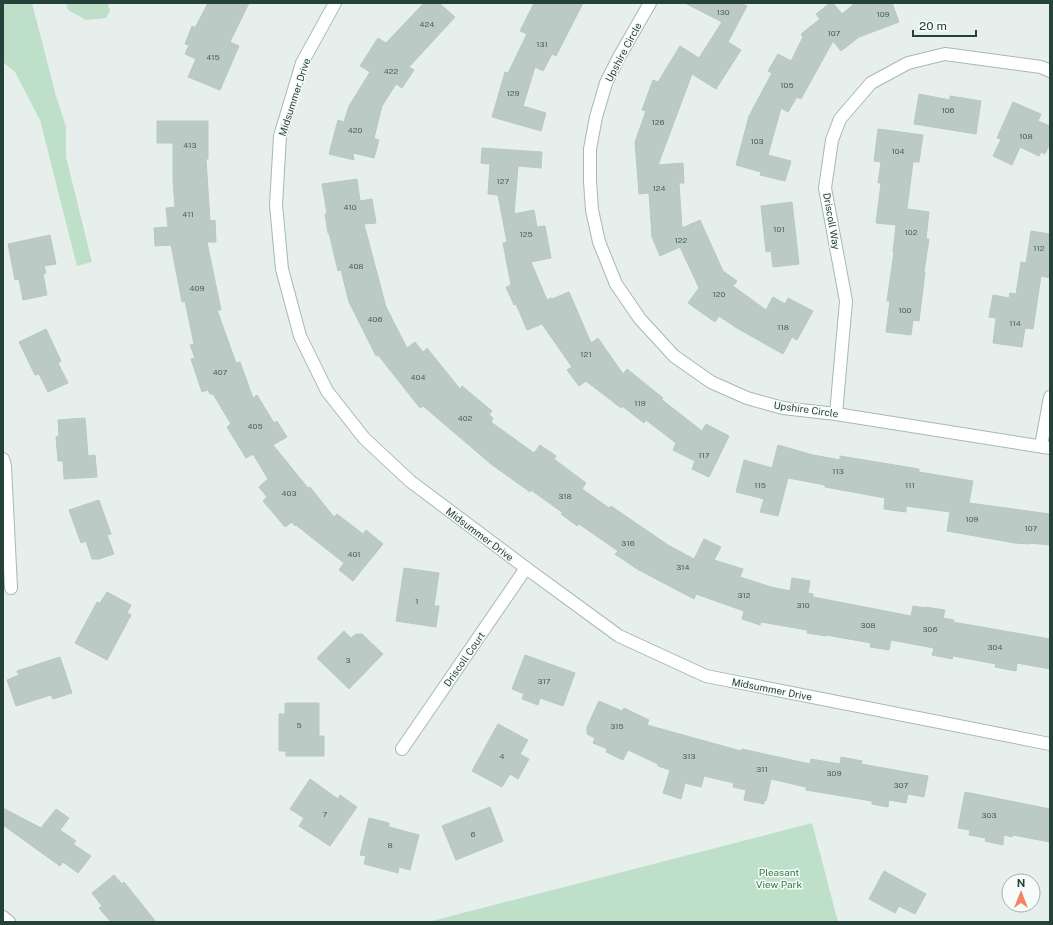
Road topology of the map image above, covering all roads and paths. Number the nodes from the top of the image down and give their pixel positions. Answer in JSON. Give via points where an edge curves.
{"nodes":[{"id":1,"x":335,"y":3,"type":"edge"},
{"id":2,"x":650,"y":3,"type":"edge"},
{"id":3,"x":1050,"y":71,"type":"edge"},
{"id":4,"x":1050,"y":396,"type":"edge"},
{"id":5,"x":836,"y":414,"type":"junction"},
{"id":6,"x":1045,"y":447,"type":"edge"},
{"id":7,"x":3,"y":459,"type":"edge"},
{"id":8,"x":526,"y":568,"type":"junction"},
{"id":9,"x":11,"y":588,"type":"dead end"},
{"id":10,"x":1050,"y":744,"type":"edge"},
{"id":11,"x":402,"y":749,"type":"dead end"},
{"id":12,"x":3,"y":917,"type":"edge"},
{"id":13,"x":9,"y":922,"type":"edge"}],
"edges":[{"from":1,"to":8,"type":"street","name":"Midsummer Drive","via":[[302,63],[280,136],[276,205],[282,268],[300,336],[327,391],[364,438],[410,481]]},
{"from":2,"to":5,"type":"street","name":"Upshire Circle","via":[[606,83],[590,149],[592,210],[599,242],[616,284],[640,319],[674,356],[710,382],[746,398],[783,408]]},
{"from":3,"to":5,"type":"street","name":"Driscoll Way","via":[[1040,67],[945,54],[908,63],[871,83],[840,119],[832,140],[825,188],[846,300]]},
{"from":4,"to":6,"type":"street"},
{"from":5,"to":6,"type":"street","name":"Upshire Circle"},
{"from":7,"to":9,"type":"street"},
{"from":8,"to":10,"type":"street","name":"Midsummer Drive","via":[[619,636],[706,676]]},
{"from":8,"to":11,"type":"street","name":"Driscoll Court"},
{"from":12,"to":13,"type":"street"}]}
